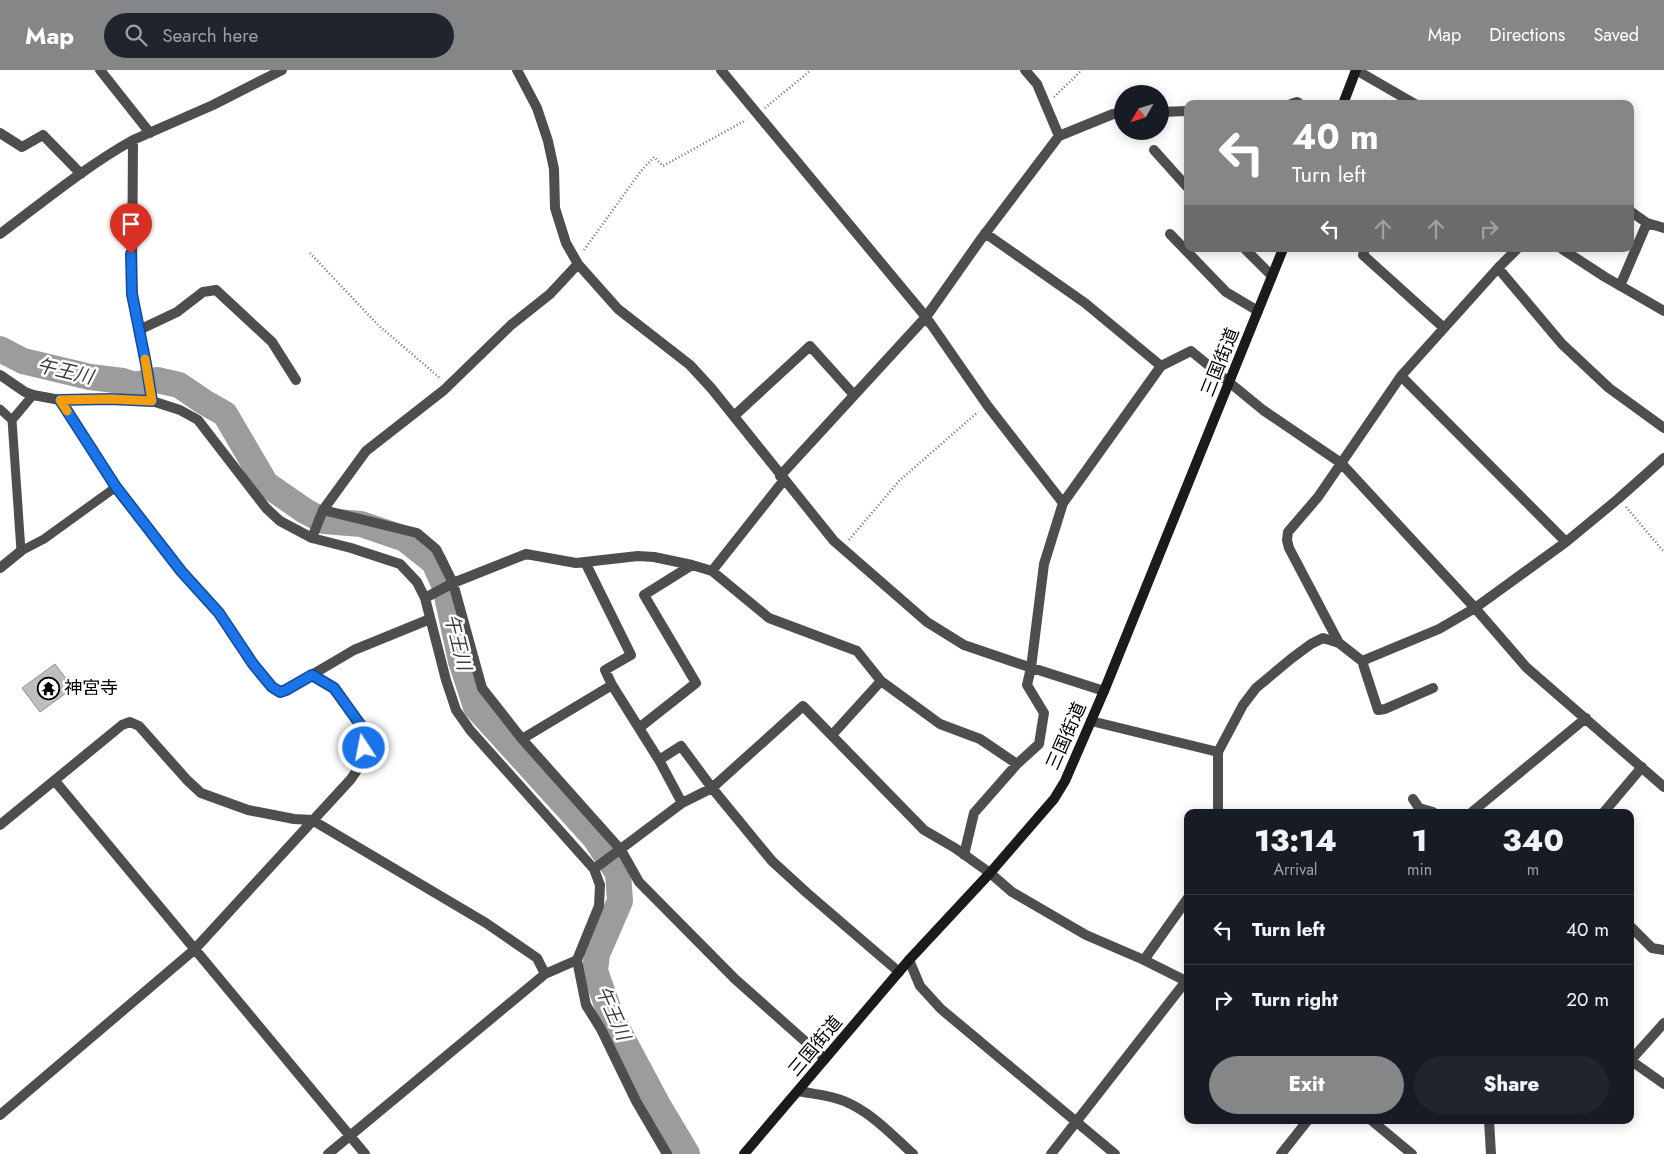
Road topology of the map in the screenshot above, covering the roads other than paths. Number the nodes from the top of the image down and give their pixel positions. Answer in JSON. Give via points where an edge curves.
{"nodes":[{"id":1,"x":100,"y":70,"type":"edge"},
{"id":2,"x":282,"y":70,"type":"edge"},
{"id":3,"x":518,"y":70,"type":"edge"},
{"id":4,"x":721,"y":70,"type":"edge"},
{"id":5,"x":1025,"y":70,"type":"edge"},
{"id":6,"x":1356,"y":70,"type":"edge"},
{"id":7,"x":1345,"y":100,"type":"edge"},
{"id":8,"x":1408,"y":100,"type":"edge"},
{"id":9,"x":1184,"y":111,"type":"edge"},
{"id":10,"x":1169,"y":112,"type":"edge"},
{"id":11,"x":1114,"y":114,"type":"edge"},
{"id":12,"x":150,"y":132,"type":"junction"},
{"id":13,"x":0,"y":133,"type":"edge"},
{"id":14,"x":1059,"y":136,"type":"junction"},
{"id":15,"x":133,"y":140,"type":"junction"},
{"id":16,"x":1154,"y":150,"type":"dead end"},
{"id":17,"x":81,"y":174,"type":"junction"},
{"id":18,"x":1184,"y":184,"type":"edge"},
{"id":19,"x":1634,"y":214,"type":"edge"},
{"id":20,"x":1647,"y":223,"type":"junction"},
{"id":21,"x":1664,"y":228,"type":"edge"},
{"id":22,"x":985,"y":233,"type":"junction"},
{"id":23,"x":0,"y":234,"type":"edge"},
{"id":24,"x":1170,"y":234,"type":"dead end"},
{"id":25,"x":1184,"y":248,"type":"edge"},
{"id":26,"x":1187,"y":252,"type":"edge"},
{"id":27,"x":1248,"y":252,"type":"edge"},
{"id":28,"x":1282,"y":252,"type":"edge"},
{"id":29,"x":1364,"y":252,"type":"edge"},
{"id":30,"x":1513,"y":252,"type":"edge"},
{"id":31,"x":1567,"y":252,"type":"edge"},
{"id":32,"x":577,"y":263,"type":"junction"},
{"id":33,"x":1498,"y":268,"type":"junction"},
{"id":34,"x":1272,"y":276,"type":"junction"},
{"id":35,"x":1620,"y":286,"type":"junction"},
{"id":36,"x":1664,"y":311,"type":"edge"},
{"id":37,"x":1258,"y":312,"type":"junction"},
{"id":38,"x":926,"y":317,"type":"junction"},
{"id":39,"x":1444,"y":328,"type":"junction"},
{"id":40,"x":139,"y":330,"type":"junction"},
{"id":41,"x":1161,"y":366,"type":"junction"},
{"id":42,"x":0,"y":375,"type":"edge"},
{"id":43,"x":1401,"y":376,"type":"junction"},
{"id":44,"x":296,"y":380,"type":"dead end"},
{"id":45,"x":1229,"y":383,"type":"junction"},
{"id":46,"x":33,"y":395,"type":"junction"},
{"id":47,"x":854,"y":395,"type":"junction"},
{"id":48,"x":151,"y":397,"type":"junction"},
{"id":49,"x":60,"y":400,"type":"junction"},
{"id":50,"x":0,"y":409,"type":"edge"},
{"id":51,"x":734,"y":416,"type":"junction"},
{"id":52,"x":12,"y":420,"type":"junction"},
{"id":53,"x":1664,"y":428,"type":"edge"},
{"id":54,"x":1664,"y":458,"type":"edge"},
{"id":55,"x":1341,"y":463,"type":"junction"},
{"id":56,"x":782,"y":478,"type":"junction"},
{"id":57,"x":116,"y":487,"type":"junction"},
{"id":58,"x":1063,"y":503,"type":"junction"},
{"id":59,"x":324,"y":510,"type":"junction"},
{"id":60,"x":312,"y":535,"type":"junction"},
{"id":61,"x":1566,"y":542,"type":"junction"},
{"id":62,"x":21,"y":551,"type":"junction"},
{"id":63,"x":584,"y":562,"type":"junction"},
{"id":64,"x":692,"y":565,"type":"junction"},
{"id":65,"x":0,"y":568,"type":"edge"},
{"id":66,"x":712,"y":571,"type":"junction"},
{"id":67,"x":454,"y":583,"type":"junction"},
{"id":68,"x":428,"y":596,"type":"junction"},
{"id":69,"x":1475,"y":608,"type":"junction"},
{"id":70,"x":430,"y":619,"type":"junction"},
{"id":71,"x":1339,"y":643,"type":"junction"},
{"id":72,"x":1362,"y":661,"type":"junction"},
{"id":73,"x":1031,"y":668,"type":"junction"},
{"id":74,"x":312,"y":675,"type":"junction"},
{"id":75,"x":881,"y":681,"type":"junction"},
{"id":76,"x":612,"y":685,"type":"junction"},
{"id":77,"x":1433,"y":688,"type":"dead end"},
{"id":78,"x":1104,"y":691,"type":"junction"},
{"id":79,"x":1586,"y":718,"type":"junction"},
{"id":80,"x":1091,"y":721,"type":"junction"},
{"id":81,"x":639,"y":728,"type":"junction"},
{"id":82,"x":832,"y":735,"type":"junction"},
{"id":83,"x":522,"y":739,"type":"junction"},
{"id":84,"x":1218,"y":752,"type":"junction"},
{"id":85,"x":659,"y":760,"type":"junction"},
{"id":86,"x":1017,"y":764,"type":"junction"},
{"id":87,"x":1642,"y":767,"type":"junction"},
{"id":88,"x":54,"y":781,"type":"junction"},
{"id":89,"x":1664,"y":787,"type":"edge"},
{"id":90,"x":712,"y":788,"type":"junction"},
{"id":91,"x":1413,"y":799,"type":"dead end"},
{"id":92,"x":682,"y":803,"type":"junction"},
{"id":93,"x":1218,"y":809,"type":"edge"},
{"id":94,"x":1422,"y":809,"type":"edge"},
{"id":95,"x":1476,"y":809,"type":"edge"},
{"id":96,"x":1607,"y":809,"type":"edge"},
{"id":97,"x":312,"y":820,"type":"junction"},
{"id":98,"x":0,"y":825,"type":"edge"},
{"id":99,"x":621,"y":850,"type":"junction"},
{"id":100,"x":964,"y":855,"type":"junction"},
{"id":101,"x":596,"y":867,"type":"junction"},
{"id":102,"x":990,"y":873,"type":"junction"},
{"id":103,"x":1184,"y":904,"type":"edge"},
{"id":104,"x":1634,"y":930,"type":"edge"},
{"id":105,"x":194,"y":950,"type":"junction"},
{"id":106,"x":1664,"y":950,"type":"edge"},
{"id":107,"x":577,"y":960,"type":"junction"},
{"id":108,"x":909,"y":960,"type":"junction"},
{"id":109,"x":1144,"y":960,"type":"junction"},
{"id":110,"x":899,"y":972,"type":"junction"},
{"id":111,"x":545,"y":974,"type":"junction"},
{"id":112,"x":1184,"y":980,"type":"edge"},
{"id":113,"x":1184,"y":986,"type":"edge"},
{"id":114,"x":1664,"y":1023,"type":"edge"},
{"id":115,"x":1634,"y":1057,"type":"edge"},
{"id":116,"x":825,"y":1059,"type":"junction"},
{"id":117,"x":1634,"y":1062,"type":"edge"},
{"id":118,"x":1664,"y":1084,"type":"edge"},
{"id":119,"x":798,"y":1092,"type":"junction"},
{"id":120,"x":0,"y":1115,"type":"edge"},
{"id":121,"x":1076,"y":1123,"type":"junction"},
{"id":122,"x":1305,"y":1124,"type":"edge"},
{"id":123,"x":1376,"y":1124,"type":"edge"},
{"id":124,"x":1489,"y":1124,"type":"edge"},
{"id":125,"x":350,"y":1136,"type":"junction"},
{"id":126,"x":328,"y":1154,"type":"edge"},
{"id":127,"x":366,"y":1154,"type":"edge"},
{"id":128,"x":667,"y":1154,"type":"edge"},
{"id":129,"x":744,"y":1154,"type":"edge"},
{"id":130,"x":913,"y":1154,"type":"edge"},
{"id":131,"x":1051,"y":1154,"type":"edge"},
{"id":132,"x":1115,"y":1154,"type":"edge"},
{"id":133,"x":1281,"y":1154,"type":"edge"},
{"id":134,"x":1412,"y":1154,"type":"edge"},
{"id":135,"x":1492,"y":1154,"type":"edge"}],
"edges":[{"from":1,"to":12,"type":"street"},
{"from":2,"to":12,"type":"street"},
{"from":3,"to":32,"type":"street","via":[[538,108],[554,169],[555,208],[566,243]]},
{"from":4,"to":38,"type":"street"},
{"from":5,"to":14,"type":"street","via":[[1037,84]]},
{"from":6,"to":7,"type":"street"},
{"from":6,"to":8,"type":"street"},
{"from":9,"to":10,"type":"street"},
{"from":11,"to":14,"type":"street"},
{"from":12,"to":15,"type":"street"},
{"from":13,"to":17,"type":"street","via":[[22,147],[43,135]]},
{"from":14,"to":22,"type":"street"},
{"from":15,"to":17,"type":"street"},
{"from":15,"to":40,"type":"street","via":[[132,294]]},
{"from":16,"to":18,"type":"street"},
{"from":17,"to":23,"type":"street"},
{"from":19,"to":20,"type":"street"},
{"from":20,"to":21,"type":"street"},
{"from":20,"to":35,"type":"street"},
{"from":22,"to":38,"type":"street"},
{"from":22,"to":41,"type":"street","via":[[1085,302]]},
{"from":24,"to":25,"type":"street"},
{"from":26,"to":37,"type":"street","via":[[1226,292]]},
{"from":27,"to":34,"type":"street"},
{"from":28,"to":34,"type":"street","name":"三国街道"},
{"from":29,"to":39,"type":"street","via":[[1362,255]]},
{"from":30,"to":33,"type":"street"},
{"from":31,"to":35,"type":"street"},
{"from":32,"to":51,"type":"street","via":[[618,309],[690,365]]},
{"from":32,"to":59,"type":"street","via":[[550,294],[511,325],[449,385],[366,451]]},
{"from":33,"to":39,"type":"street"},
{"from":33,"to":53,"type":"street","via":[[1562,344],[1609,388]]},
{"from":34,"to":37,"type":"street","name":"三国街道"},
{"from":35,"to":36,"type":"street"},
{"from":37,"to":45,"type":"street","name":"三国街道"},
{"from":38,"to":47,"type":"street"},
{"from":38,"to":58,"type":"street","via":[[987,405]]},
{"from":39,"to":43,"type":"street"},
{"from":40,"to":44,"type":"street","via":[[176,312],[203,292],[216,290],[272,342]]},
{"from":40,"to":48,"type":"street"},
{"from":41,"to":45,"type":"street","via":[[1191,351]]},
{"from":41,"to":58,"type":"street"},
{"from":42,"to":46,"type":"street"},
{"from":43,"to":55,"type":"street"},
{"from":43,"to":61,"type":"street"},
{"from":45,"to":55,"type":"street"},
{"from":45,"to":78,"type":"street","name":"三国街道"},
{"from":46,"to":49,"type":"street"},
{"from":46,"to":52,"type":"lane"},
{"from":47,"to":51,"type":"street","via":[[810,346]]},
{"from":47,"to":56,"type":"street"},
{"from":48,"to":49,"type":"street"},
{"from":48,"to":60,"type":"street","via":[[198,420],[266,508],[280,521]]},
{"from":49,"to":57,"type":"street"},
{"from":50,"to":52,"type":"lane"},
{"from":51,"to":56,"type":"street"},
{"from":52,"to":62,"type":"lane"},
{"from":54,"to":61,"type":"street"},
{"from":55,"to":69,"type":"street"},
{"from":55,"to":71,"type":"street","via":[[1288,532],[1286,540]]},
{"from":56,"to":66,"type":"street"},
{"from":56,"to":73,"type":"street","via":[[834,541],[928,622],[964,645]]},
{"from":57,"to":62,"type":"lane"},
{"from":57,"to":74,"type":"street","via":[[181,571],[219,613],[272,687],[280,692]]},
{"from":58,"to":73,"type":"street","via":[[1044,564]]},
{"from":59,"to":60,"type":"street"},
{"from":59,"to":67,"type":"street","via":[[417,534],[436,549]]},
{"from":60,"to":68,"type":"street","via":[[400,564]]},
{"from":61,"to":69,"type":"street"},
{"from":62,"to":65,"type":"street"},
{"from":63,"to":64,"type":"street","via":[[638,556]]},
{"from":63,"to":67,"type":"street","via":[[526,554]]},
{"from":63,"to":76,"type":"street","via":[[631,655],[605,670]]},
{"from":64,"to":66,"type":"street"},
{"from":64,"to":81,"type":"street","via":[[644,595],[696,682]]},
{"from":66,"to":75,"type":"street","via":[[768,618],[857,651]]},
{"from":67,"to":68,"type":"street"},
{"from":67,"to":83,"type":"street","via":[[482,688]]},
{"from":68,"to":70,"type":"street"},
{"from":69,"to":72,"type":"street","via":[[1439,629]]},
{"from":69,"to":79,"type":"street","via":[[1526,667]]},
{"from":70,"to":74,"type":"street","via":[[354,650]]},
{"from":70,"to":101,"type":"street","via":[[456,710],[470,730]]},
{"from":71,"to":72,"type":"street"},
{"from":71,"to":84,"type":"street","via":[[1323,638],[1311,644],[1256,688],[1243,704]]},
{"from":72,"to":77,"type":"street","via":[[1378,710]]},
{"from":73,"to":78,"type":"street"},
{"from":73,"to":86,"type":"street","via":[[1027,685],[1044,713],[1039,744]]},
{"from":74,"to":97,"type":"street","via":[[334,688],[362,727],[364,748],[361,764],[351,779]]},
{"from":75,"to":82,"type":"street"},
{"from":75,"to":86,"type":"street","via":[[940,724],[980,739]]},
{"from":76,"to":81,"type":"street"},
{"from":76,"to":83,"type":"street"},
{"from":78,"to":80,"type":"street","name":"三国街道"},
{"from":79,"to":87,"type":"street"},
{"from":79,"to":95,"type":"street"},
{"from":80,"to":84,"type":"street"},
{"from":80,"to":102,"type":"street","name":"三国街道","via":[[1054,799]]},
{"from":81,"to":85,"type":"street"},
{"from":82,"to":90,"type":"street","via":[[804,706]]},
{"from":82,"to":100,"type":"street","via":[[924,830]]},
{"from":83,"to":99,"type":"street"},
{"from":84,"to":93,"type":"street"},
{"from":85,"to":90,"type":"street","via":[[682,746]]},
{"from":85,"to":92,"type":"street"},
{"from":86,"to":100,"type":"street","via":[[974,813]]},
{"from":87,"to":89,"type":"street"},
{"from":87,"to":96,"type":"street"},
{"from":88,"to":97,"type":"street","via":[[122,725],[130,722],[139,726],[201,793],[248,810]]},
{"from":88,"to":98,"type":"street"},
{"from":88,"to":105,"type":"street"},
{"from":90,"to":92,"type":"street"},
{"from":90,"to":110,"type":"street","via":[[772,861]]},
{"from":91,"to":94,"type":"street"},
{"from":92,"to":99,"type":"street"},
{"from":97,"to":105,"type":"street"},
{"from":97,"to":111,"type":"street","via":[[486,923],[537,958]]},
{"from":99,"to":101,"type":"street"},
{"from":99,"to":116,"type":"street","via":[[639,882],[735,979]]},
{"from":100,"to":102,"type":"street"},
{"from":101,"to":107,"type":"street","via":[[600,885],[599,906]]},
{"from":102,"to":108,"type":"street","name":"三国街道"},
{"from":102,"to":109,"type":"street","via":[[1012,892],[1086,935]]},
{"from":103,"to":109,"type":"street"},
{"from":104,"to":106,"type":"street","via":[[1652,948]]},
{"from":105,"to":120,"type":"street"},
{"from":105,"to":125,"type":"street"},
{"from":107,"to":111,"type":"street"},
{"from":107,"to":128,"type":"street","via":[[586,1005]]},
{"from":108,"to":110,"type":"street","name":"三国街道"},
{"from":108,"to":121,"type":"street","via":[[920,986],[941,1010]]},
{"from":109,"to":112,"type":"street"},
{"from":110,"to":116,"type":"street","name":"三国街道"},
{"from":111,"to":125,"type":"street"},
{"from":113,"to":121,"type":"street"},
{"from":114,"to":115,"type":"street"},
{"from":116,"to":119,"type":"street","name":"三国街道"},
{"from":117,"to":118,"type":"street"},
{"from":119,"to":129,"type":"street","name":"三国街道"},
{"from":119,"to":130,"type":"street","via":[[830,1096],[864,1111]]},
{"from":121,"to":131,"type":"street"},
{"from":121,"to":132,"type":"street"},
{"from":122,"to":133,"type":"street"},
{"from":123,"to":134,"type":"street"},
{"from":124,"to":135,"type":"street"},
{"from":125,"to":126,"type":"street"},
{"from":125,"to":127,"type":"street"}]}
